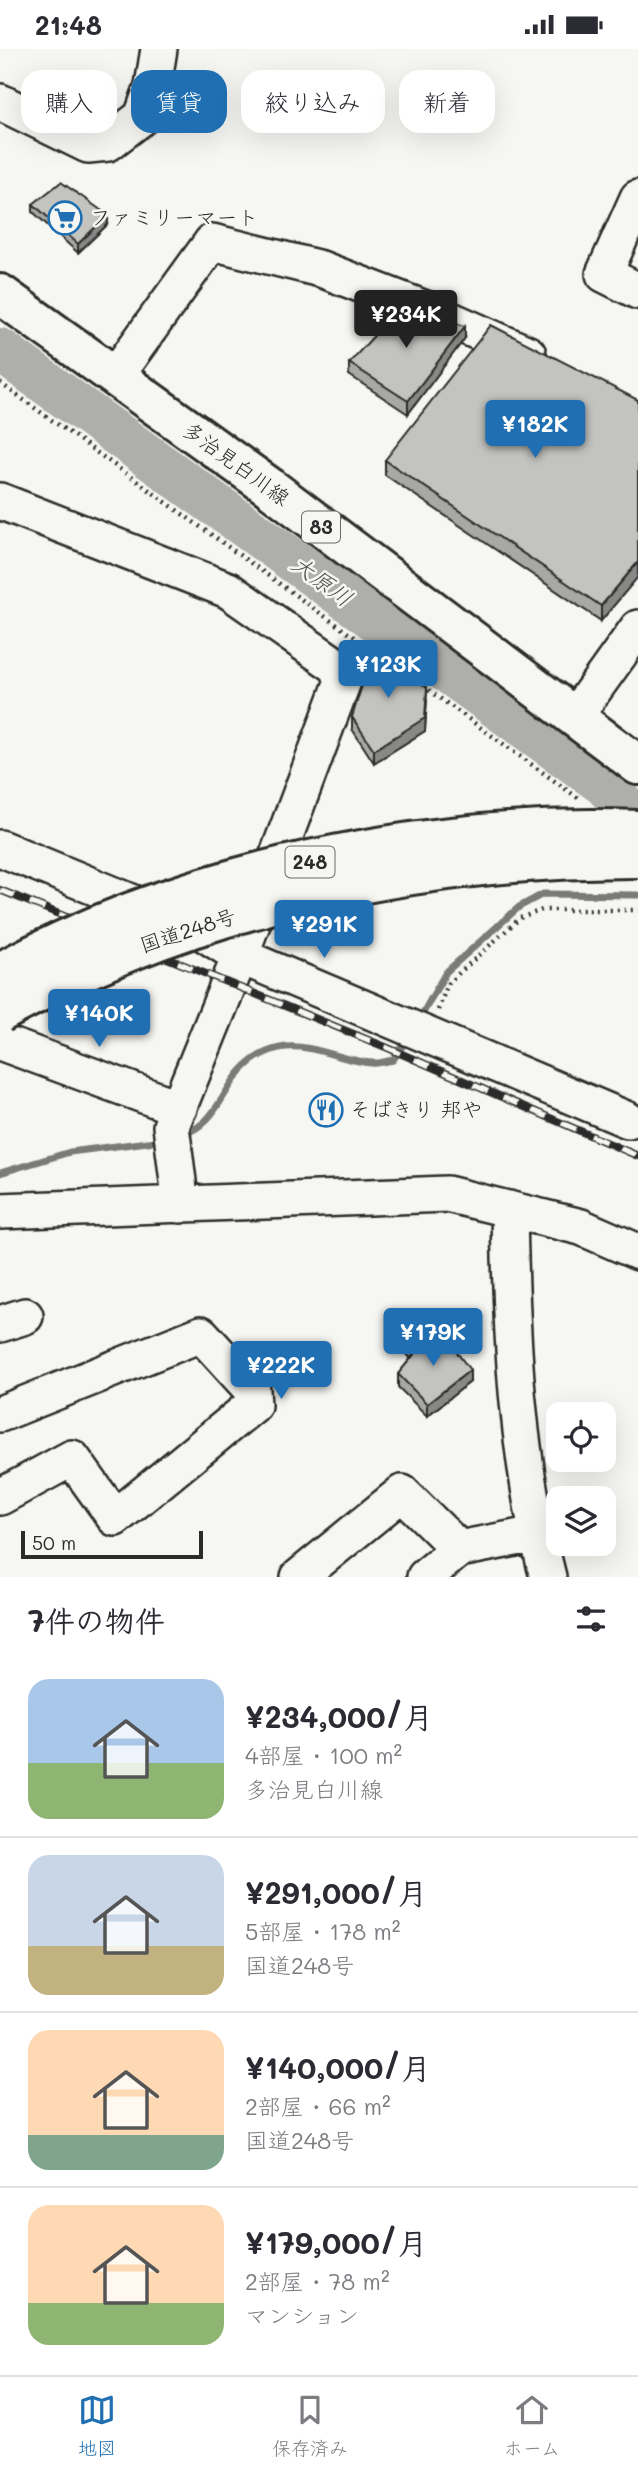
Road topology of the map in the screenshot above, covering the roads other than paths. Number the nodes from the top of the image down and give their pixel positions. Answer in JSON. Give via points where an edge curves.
{"nodes":[{"id":1,"x":159,"y":49,"type":"edge"},
{"id":2,"x":0,"y":101,"type":"edge"},
{"id":3,"x":638,"y":198,"type":"edge"},
{"id":4,"x":638,"y":291,"type":"edge"},
{"id":5,"x":0,"y":294,"type":"edge"},
{"id":6,"x":558,"y":367,"type":"edge"},
{"id":7,"x":115,"y":376,"type":"junction"},
{"id":8,"x":0,"y":501,"type":"edge"},
{"id":9,"x":638,"y":628,"type":"edge"},
{"id":10,"x":575,"y":716,"type":"junction"},
{"id":11,"x":638,"y":765,"type":"edge"},
{"id":12,"x":638,"y":830,"type":"edge"},
{"id":13,"x":0,"y":848,"type":"edge"},
{"id":14,"x":638,"y":858,"type":"edge"},
{"id":15,"x":240,"y":956,"type":"junction"},
{"id":16,"x":0,"y":972,"type":"edge"},
{"id":17,"x":0,"y":1013,"type":"edge"},
{"id":18,"x":0,"y":1042,"type":"edge"},
{"id":19,"x":178,"y":1108,"type":"junction"},
{"id":20,"x":628,"y":1119,"type":"dead end"},
{"id":21,"x":181,"y":1205,"type":"junction"},
{"id":22,"x":509,"y":1209,"type":"junction"},
{"id":23,"x":0,"y":1211,"type":"edge"},
{"id":24,"x":638,"y":1252,"type":"edge"},
{"id":25,"x":0,"y":1414,"type":"edge"},
{"id":26,"x":0,"y":1497,"type":"edge"},
{"id":27,"x":536,"y":1534,"type":"junction"},
{"id":28,"x":459,"y":1549,"type":"junction"},
{"id":29,"x":299,"y":1577,"type":"edge"},
{"id":30,"x":425,"y":1577,"type":"edge"},
{"id":31,"x":548,"y":1577,"type":"edge"}],
"edges":[{"from":1,"to":2,"type":"street","via":[[142,117],[108,143],[88,145]]},
{"from":3,"to":4,"type":"street","via":[[604,274]]},
{"from":5,"to":7,"type":"main road","name":"多治見白川線","number":"83"},
{"from":6,"to":7,"type":"street","via":[[357,282],[212,242]]},
{"from":7,"to":10,"type":"main road","name":"多治見白川線","number":"83"},
{"from":8,"to":15,"type":"street","via":[[228,590],[338,667],[343,681]]},
{"from":9,"to":10,"type":"street"},
{"from":10,"to":11,"type":"main road","name":"多治見白川線","number":"83"},
{"from":12,"to":16,"type":"main road","name":"国道248号","number":"248","bridge":true,"via":[[570,827],[460,834],[353,852],[135,910]]},
{"from":13,"to":15,"type":"street","via":[[199,930]]},
{"from":14,"to":17,"type":"main road","name":"国道248号","number":"248","bridge":true,"via":[[498,862],[292,900],[138,946]]},
{"from":15,"to":19,"type":"street"},
{"from":15,"to":20,"type":"street"},
{"from":18,"to":19,"type":"street"},
{"from":19,"to":21,"type":"street","via":[[171,1126]]},
{"from":21,"to":22,"type":"street","via":[[447,1194]]},
{"from":21,"to":23,"type":"street"},
{"from":22,"to":24,"type":"street","via":[[581,1227]]},
{"from":22,"to":27,"type":"street","via":[[516,1388]]},
{"from":25,"to":26,"type":"street","via":[[201,1334],[252,1389],[253,1405],[115,1518],[72,1458]]},
{"from":27,"to":28,"type":"street"},
{"from":27,"to":31,"type":"street"},
{"from":28,"to":29,"type":"street","via":[[401,1493]]},
{"from":28,"to":30,"type":"street"}]}
